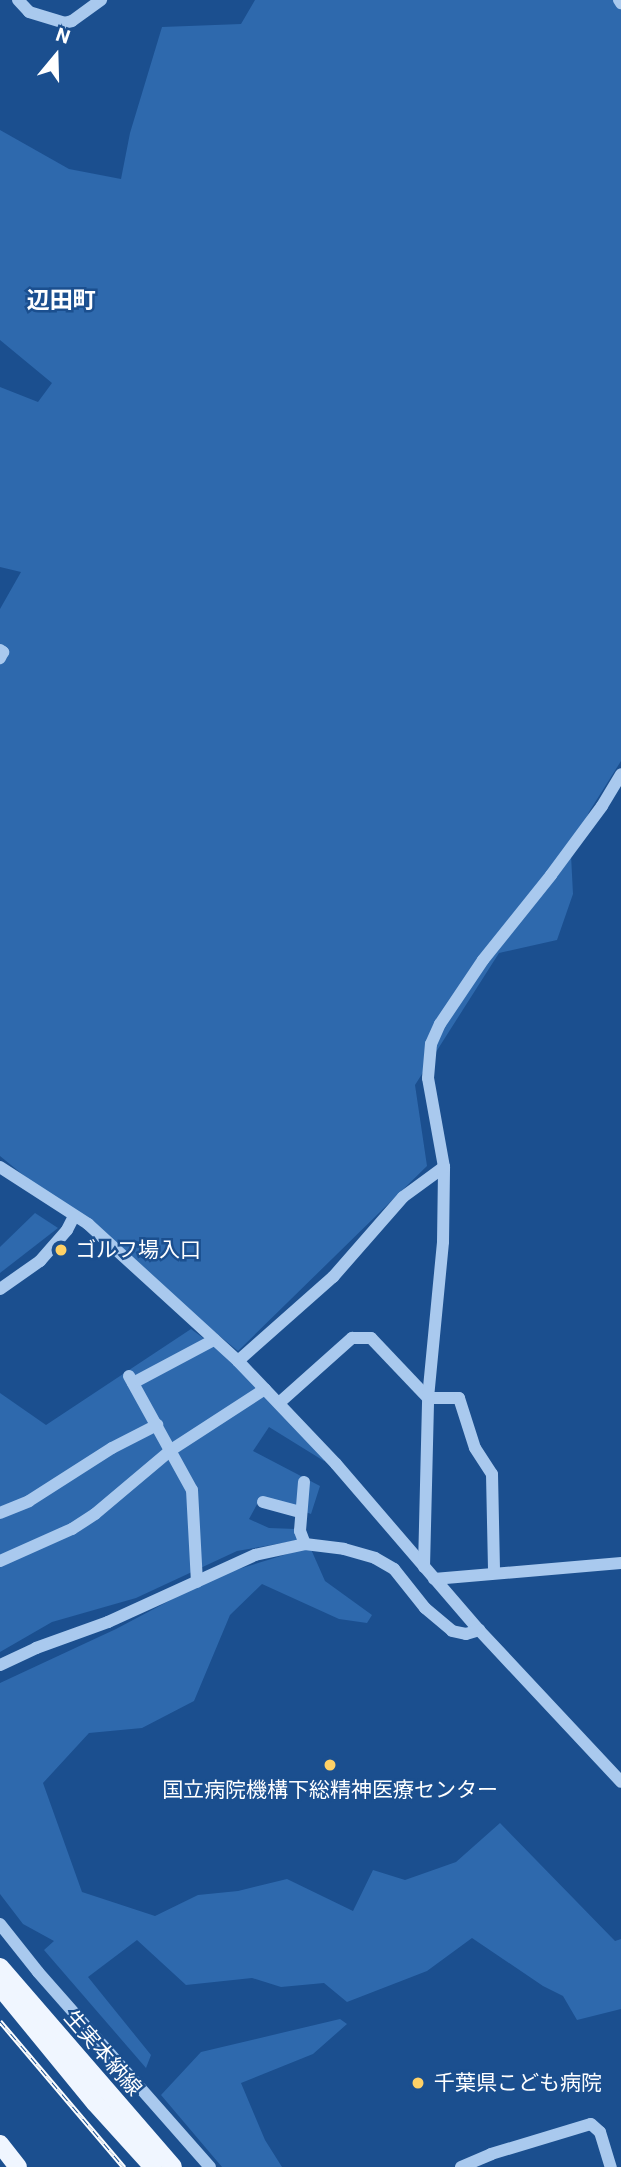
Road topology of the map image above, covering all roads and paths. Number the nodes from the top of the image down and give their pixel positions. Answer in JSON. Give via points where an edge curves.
{"nodes":[{"id":1,"x":19,"y":0,"type":"edge"},
{"id":2,"x":101,"y":0,"type":"edge"},
{"id":3,"x":0,"y":650,"type":"edge"},
{"id":4,"x":0,"y":658,"type":"edge"},
{"id":5,"x":621,"y":774,"type":"edge"},
{"id":6,"x":0,"y":1167,"type":"edge"},
{"id":7,"x":444,"y":1167,"type":"junction"},
{"id":8,"x":74,"y":1216,"type":"junction"},
{"id":9,"x":0,"y":1289,"type":"edge"},
{"id":10,"x":214,"y":1340,"type":"junction"},
{"id":11,"x":238,"y":1361,"type":"junction"},
{"id":12,"x":265,"y":1389,"type":"junction"},
{"id":13,"x":428,"y":1398,"type":"junction"},
{"id":14,"x":279,"y":1403,"type":"junction"},
{"id":15,"x":157,"y":1425,"type":"junction"},
{"id":16,"x":171,"y":1451,"type":"junction"},
{"id":17,"x":304,"y":1482,"type":"dead end"},
{"id":18,"x":262,"y":1502,"type":"dead end"},
{"id":19,"x":300,"y":1512,"type":"junction"},
{"id":20,"x":0,"y":1513,"type":"edge"},
{"id":21,"x":306,"y":1544,"type":"junction"},
{"id":22,"x":0,"y":1561,"type":"edge"},
{"id":23,"x":621,"y":1563,"type":"edge"},
{"id":24,"x":424,"y":1567,"type":"junction"},
{"id":25,"x":495,"y":1573,"type":"junction"},
{"id":26,"x":434,"y":1578,"type":"junction"},
{"id":27,"x":197,"y":1582,"type":"junction"},
{"id":28,"x":479,"y":1630,"type":"junction"},
{"id":29,"x":0,"y":1665,"type":"edge"},
{"id":30,"x":621,"y":1782,"type":"edge"},
{"id":31,"x":0,"y":1924,"type":"edge"},
{"id":32,"x":0,"y":1966,"type":"edge"},
{"id":33,"x":0,"y":1987,"type":"edge"},
{"id":34,"x":0,"y":2144,"type":"edge"},
{"id":35,"x":18,"y":2167,"type":"edge"},
{"id":36,"x":153,"y":2167,"type":"edge"},
{"id":37,"x":173,"y":2167,"type":"edge"},
{"id":38,"x":209,"y":2167,"type":"edge"},
{"id":39,"x":461,"y":2167,"type":"edge"},
{"id":40,"x":611,"y":2167,"type":"edge"}],
"edges":[{"from":1,"to":2,"type":"street","via":[[29,12],[64,23]]},
{"from":3,"to":4,"type":"street"},
{"from":5,"to":7,"type":"street","via":[[595,816],[483,960],[440,1024],[428,1059],[428,1078]]},
{"from":6,"to":8,"type":"street"},
{"from":7,"to":11,"type":"street","via":[[403,1197],[333,1277]]},
{"from":7,"to":13,"type":"street","via":[[443,1242]]},
{"from":8,"to":9,"type":"street","via":[[40,1261]]},
{"from":8,"to":10,"type":"street"},
{"from":10,"to":11,"type":"street"},
{"from":10,"to":15,"type":"street","via":[[131,1380]]},
{"from":11,"to":12,"type":"street"},
{"from":12,"to":14,"type":"street"},
{"from":12,"to":16,"type":"street"},
{"from":13,"to":14,"type":"street","via":[[371,1338],[352,1338]]},
{"from":13,"to":24,"type":"street"},
{"from":13,"to":25,"type":"street","via":[[459,1398],[475,1448],[489,1466]]},
{"from":14,"to":24,"type":"street"},
{"from":15,"to":16,"type":"street"},
{"from":15,"to":20,"type":"street","via":[[29,1501]]},
{"from":16,"to":22,"type":"street","via":[[72,1529]]},
{"from":16,"to":27,"type":"street","via":[[192,1490]]},
{"from":17,"to":19,"type":"street"},
{"from":18,"to":19,"type":"street"},
{"from":19,"to":21,"type":"street","via":[[300,1531]]},
{"from":21,"to":27,"type":"street","via":[[255,1555]]},
{"from":21,"to":28,"type":"street","via":[[375,1558],[394,1569],[425,1608],[452,1631],[466,1634]]},
{"from":23,"to":25,"type":"street"},
{"from":24,"to":26,"type":"street"},
{"from":25,"to":26,"type":"street"},
{"from":26,"to":28,"type":"street"},
{"from":27,"to":29,"type":"street"},
{"from":28,"to":30,"type":"street"},
{"from":31,"to":38,"type":"street"},
{"from":32,"to":37,"type":"main road","name":"生実本納線"},
{"from":33,"to":36,"type":"main road","name":"生実本納線"},
{"from":34,"to":35,"type":"main road"},
{"from":39,"to":40,"type":"street","via":[[590,2124],[600,2132]]}]}
